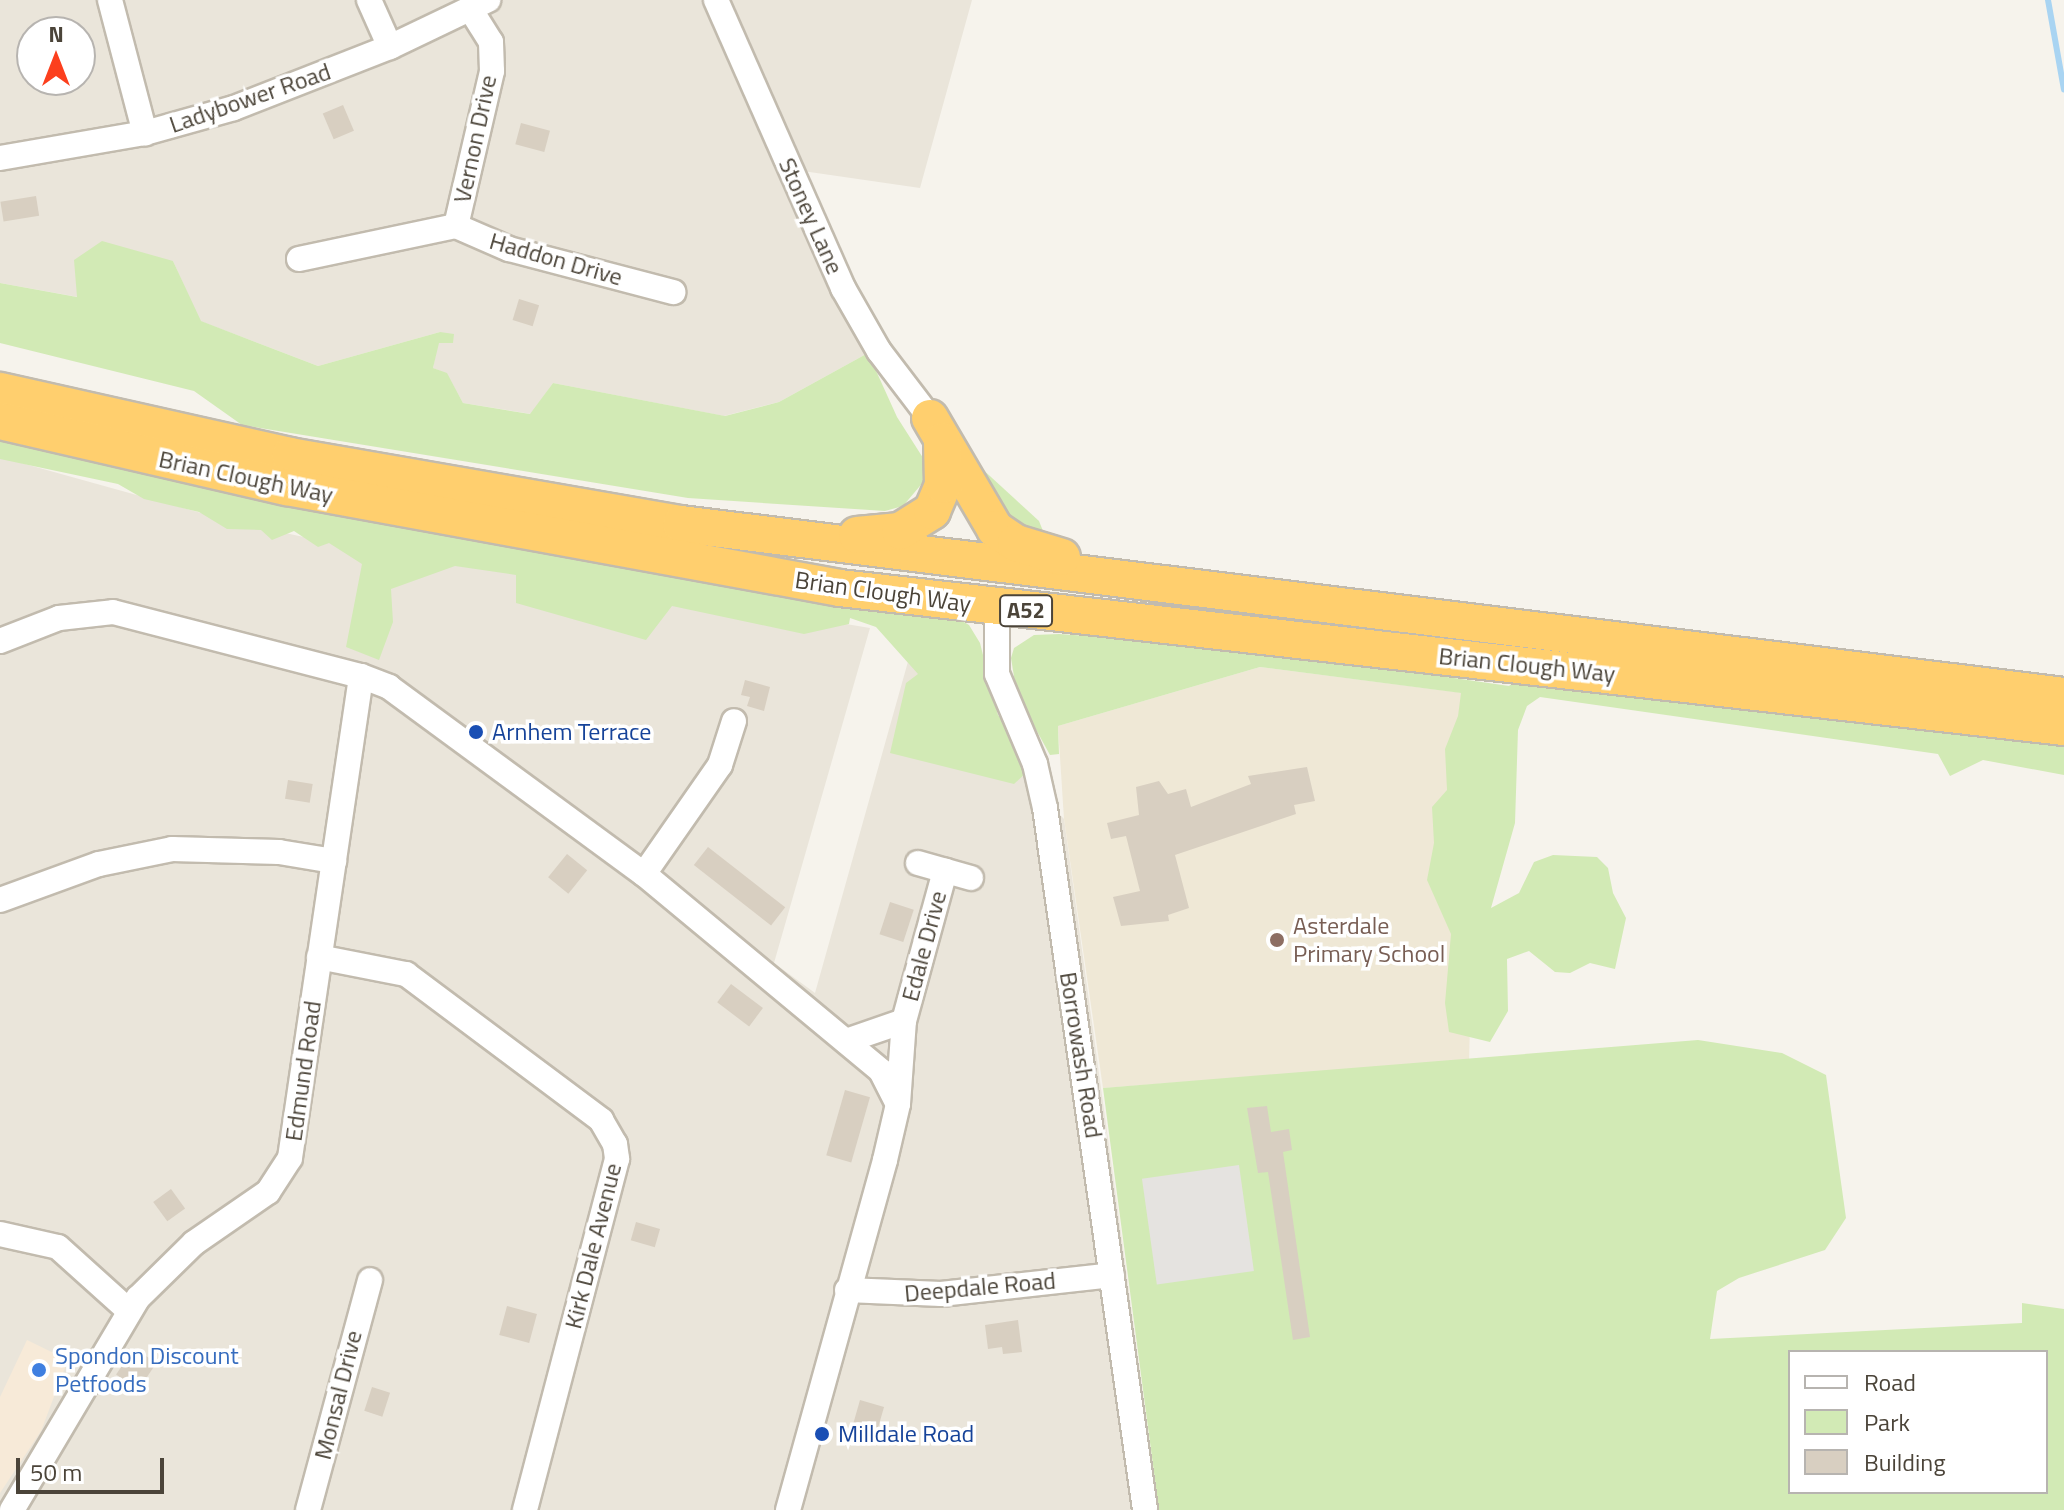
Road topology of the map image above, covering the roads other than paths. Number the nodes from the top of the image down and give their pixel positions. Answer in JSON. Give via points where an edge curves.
{"nodes":[{"id":1,"x":110,"y":0,"type":"edge"},
{"id":2,"x":369,"y":0,"type":"edge"},
{"id":3,"x":716,"y":0,"type":"edge"},
{"id":4,"x":480,"y":5,"type":"edge"},
{"id":5,"x":390,"y":47,"type":"junction"},
{"id":6,"x":145,"y":133,"type":"junction"},
{"id":7,"x":0,"y":158,"type":"edge"},
{"id":8,"x":456,"y":226,"type":"junction"},
{"id":9,"x":299,"y":259,"type":"dead end"},
{"id":10,"x":673,"y":292,"type":"dead end"},
{"id":11,"x":0,"y":391,"type":"edge"},
{"id":12,"x":0,"y":421,"type":"edge"},
{"id":13,"x":936,"y":429,"type":"junction"},
{"id":14,"x":788,"y":539,"type":"junction"},
{"id":15,"x":1255,"y":596,"type":"junction"},
{"id":16,"x":997,"y":608,"type":"junction"},
{"id":17,"x":0,"y":641,"type":"edge"},
{"id":18,"x":361,"y":676,"type":"junction"},
{"id":19,"x":2064,"y":696,"type":"edge"},
{"id":20,"x":734,"y":721,"type":"dead end"},
{"id":21,"x":2064,"y":727,"type":"edge"},
{"id":22,"x":334,"y":861,"type":"junction"},
{"id":23,"x":918,"y":863,"type":"dead end"},
{"id":24,"x":945,"y":871,"type":"junction"},
{"id":25,"x":644,"y":874,"type":"junction"},
{"id":26,"x":971,"y":878,"type":"dead end"},
{"id":27,"x":0,"y":900,"type":"edge"},
{"id":28,"x":319,"y":957,"type":"junction"},
{"id":29,"x":904,"y":1021,"type":"junction"},
{"id":30,"x":846,"y":1041,"type":"junction"},
{"id":31,"x":898,"y":1104,"type":"junction"},
{"id":32,"x":0,"y":1234,"type":"edge"},
{"id":33,"x":1112,"y":1275,"type":"junction"},
{"id":34,"x":370,"y":1280,"type":"dead end"},
{"id":35,"x":847,"y":1290,"type":"junction"},
{"id":36,"x":128,"y":1310,"type":"junction"},
{"id":37,"x":12,"y":1510,"type":"edge"},
{"id":38,"x":308,"y":1510,"type":"edge"},
{"id":39,"x":525,"y":1510,"type":"edge"},
{"id":40,"x":788,"y":1510,"type":"edge"},
{"id":41,"x":1145,"y":1510,"type":"edge"}],
"edges":[{"from":1,"to":6,"type":"street"},
{"from":2,"to":5,"type":"street"},
{"from":3,"to":13,"type":"street","name":"Stoney Lane","via":[[843,288],[879,351]]},
{"from":4,"to":5,"type":"street","name":"Ladybower Road"},
{"from":4,"to":8,"type":"street","name":"Vernon Drive","via":[[491,42],[492,71]]},
{"from":5,"to":6,"type":"street","name":"Ladybower Road","via":[[234,108]]},
{"from":6,"to":7,"type":"street","name":"Ladybower Road"},
{"from":8,"to":9,"type":"street"},
{"from":8,"to":10,"type":"street","name":"Haddon Drive","via":[[509,249]]},
{"from":11,"to":14,"type":"highway","name":"Brian Clough Way","number":"A52","via":[[290,456]]},
{"from":12,"to":16,"type":"highway","name":"Brian Clough Way","number":"A52","via":[[287,487],[496,527],[840,588]]},
{"from":13,"to":14,"type":"highway","via":[[942,491],[922,521],[882,534]]},
{"from":13,"to":15,"type":"highway","via":[[986,518],[1016,543],[1092,565]]},
{"from":14,"to":15,"type":"highway","name":"Brian Clough Way","number":"A52"},
{"from":15,"to":19,"type":"highway","name":"Brian Clough Way","number":"A52"},
{"from":16,"to":21,"type":"highway","name":"Brian Clough Way","number":"A52"},
{"from":16,"to":33,"type":"street","name":"Borrowash Road","via":[[997,674],[1035,764],[1045,808]]},
{"from":17,"to":18,"type":"street","via":[[59,618],[113,612]]},
{"from":18,"to":22,"type":"street","name":"Edmund Road"},
{"from":18,"to":25,"type":"street","via":[[437,718]]},
{"from":20,"to":25,"type":"street","via":[[720,765]]},
{"from":22,"to":27,"type":"street","via":[[279,852],[172,849],[99,864]]},
{"from":22,"to":28,"type":"street","name":"Edmund Road"},
{"from":23,"to":24,"type":"street","name":"Edale Drive"},
{"from":24,"to":26,"type":"street","name":"Edale Drive"},
{"from":24,"to":29,"type":"street","name":"Edale Drive"},
{"from":25,"to":30,"type":"street"},
{"from":28,"to":36,"type":"street","name":"Edmund Road","via":[[297,1123],[283,1171],[258,1200],[174,1260]]},
{"from":28,"to":39,"type":"street","name":"Kirk Dale Avenue","via":[[406,974],[601,1120],[615,1144],[615,1167]]},
{"from":29,"to":30,"type":"street","name":"Edale Drive"},
{"from":29,"to":31,"type":"street","name":"Edale Drive"},
{"from":30,"to":31,"type":"street","via":[[881,1071]]},
{"from":31,"to":35,"type":"street"},
{"from":32,"to":36,"type":"street","via":[[58,1247]]},
{"from":33,"to":35,"type":"street","name":"Deepdale Road","via":[[941,1294]]},
{"from":33,"to":41,"type":"street","name":"Borrowash Road"},
{"from":34,"to":38,"type":"street","name":"Monsal Drive"},
{"from":35,"to":40,"type":"street"},
{"from":36,"to":37,"type":"street","name":"Edmund Road"}]}
